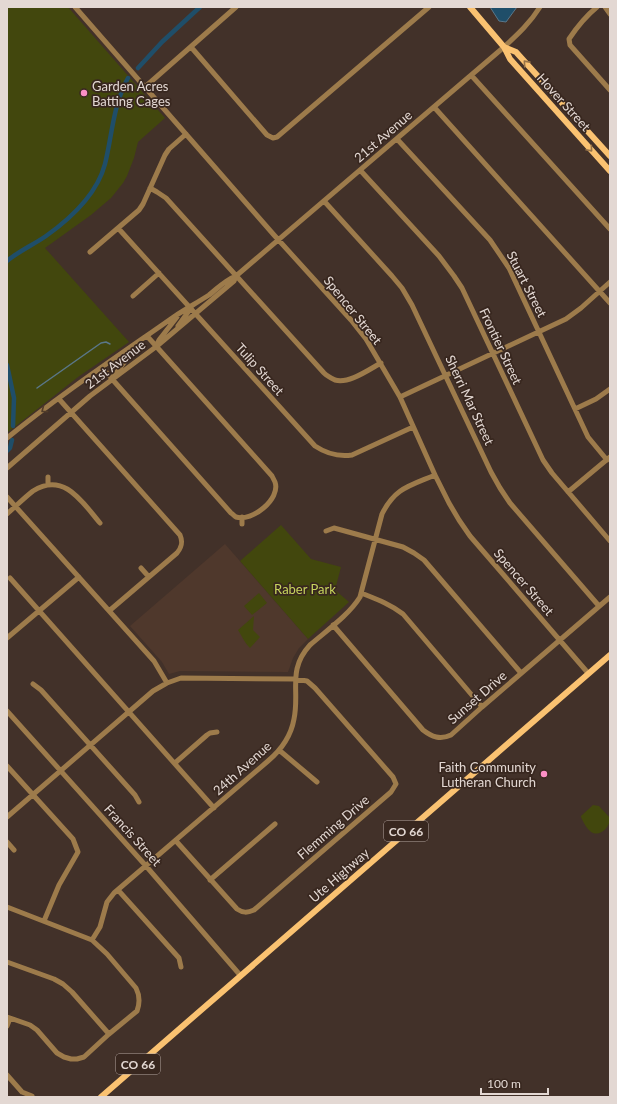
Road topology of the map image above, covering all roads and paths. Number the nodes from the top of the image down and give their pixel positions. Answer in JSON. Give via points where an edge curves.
{"nodes":[{"id":1,"x":75,"y":7,"type":"edge"},
{"id":2,"x":236,"y":7,"type":"edge"},
{"id":3,"x":429,"y":7,"type":"edge"},
{"id":4,"x":470,"y":7,"type":"edge"},
{"id":5,"x":540,"y":7,"type":"edge"},
{"id":6,"x":597,"y":7,"type":"edge"},
{"id":7,"x":605,"y":7,"type":"edge"},
{"id":8,"x":610,"y":14,"type":"edge"},
{"id":9,"x":191,"y":47,"type":"junction"},
{"id":10,"x":504,"y":47,"type":"junction"},
{"id":11,"x":471,"y":75,"type":"junction"},
{"id":12,"x":145,"y":87,"type":"junction"},
{"id":13,"x":610,"y":90,"type":"edge"},
{"id":14,"x":434,"y":106,"type":"junction"},
{"id":15,"x":186,"y":134,"type":"junction"},
{"id":16,"x":397,"y":138,"type":"junction"},
{"id":17,"x":610,"y":156,"type":"edge"},
{"id":18,"x":360,"y":170,"type":"junction"},
{"id":19,"x":610,"y":171,"type":"edge"},
{"id":20,"x":150,"y":188,"type":"junction"},
{"id":21,"x":324,"y":201,"type":"junction"},
{"id":22,"x":118,"y":228,"type":"junction"},
{"id":23,"x":610,"y":229,"type":"edge"},
{"id":24,"x":278,"y":240,"type":"junction"},
{"id":25,"x":90,"y":252,"type":"dead end"},
{"id":26,"x":159,"y":273,"type":"junction"},
{"id":27,"x":236,"y":276,"type":"junction"},
{"id":28,"x":610,"y":282,"type":"edge"},
{"id":29,"x":600,"y":291,"type":"junction"},
{"id":30,"x":209,"y":294,"type":"junction"},
{"id":31,"x":133,"y":296,"type":"dead end"},
{"id":32,"x":610,"y":303,"type":"edge"},
{"id":33,"x":190,"y":307,"type":"junction"},
{"id":34,"x":182,"y":312,"type":"junction"},
{"id":35,"x":196,"y":313,"type":"junction"},
{"id":36,"x":176,"y":330,"type":"junction"},
{"id":37,"x":539,"y":332,"type":"junction"},
{"id":38,"x":145,"y":337,"type":"junction"},
{"id":39,"x":157,"y":346,"type":"junction"},
{"id":40,"x":493,"y":353,"type":"junction"},
{"id":41,"x":381,"y":363,"type":"junction"},
{"id":42,"x":102,"y":366,"type":"junction"},
{"id":43,"x":446,"y":375,"type":"junction"},
{"id":44,"x":112,"y":379,"type":"junction"},
{"id":45,"x":610,"y":389,"type":"edge"},
{"id":46,"x":400,"y":397,"type":"junction"},
{"id":47,"x":59,"y":399,"type":"junction"},
{"id":48,"x":575,"y":409,"type":"junction"},
{"id":49,"x":71,"y":412,"type":"junction"},
{"id":50,"x":413,"y":427,"type":"junction"},
{"id":51,"x":7,"y":438,"type":"edge"},
{"id":52,"x":609,"y":459,"type":"edge"},
{"id":53,"x":7,"y":468,"type":"edge"},
{"id":54,"x":435,"y":475,"type":"junction"},
{"id":55,"x":48,"y":476,"type":"dead end"},
{"id":56,"x":48,"y":485,"type":"junction"},
{"id":57,"x":568,"y":492,"type":"junction"},
{"id":58,"x":7,"y":497,"type":"edge"},
{"id":59,"x":16,"y":506,"type":"junction"},
{"id":60,"x":7,"y":514,"type":"edge"},
{"id":61,"x":242,"y":517,"type":"junction"},
{"id":62,"x":100,"y":523,"type":"dead end"},
{"id":63,"x":242,"y":524,"type":"dead end"},
{"id":64,"x":326,"y":531,"type":"dead end"},
{"id":65,"x":375,"y":540,"type":"junction"},
{"id":66,"x":610,"y":541,"type":"edge"},
{"id":67,"x":182,"y":543,"type":"junction"},
{"id":68,"x":188,"y":544,"type":"dead end"},
{"id":69,"x":141,"y":568,"type":"dead end"},
{"id":70,"x":79,"y":577,"type":"junction"},
{"id":71,"x":149,"y":577,"type":"junction"},
{"id":72,"x":10,"y":578,"type":"dead end"},
{"id":73,"x":361,"y":593,"type":"junction"},
{"id":74,"x":610,"y":597,"type":"edge"},
{"id":75,"x":599,"y":606,"type":"junction"},
{"id":76,"x":39,"y":611,"type":"junction"},
{"id":77,"x":109,"y":611,"type":"junction"},
{"id":78,"x":333,"y":625,"type":"junction"},
{"id":79,"x":7,"y":638,"type":"edge"},
{"id":80,"x":560,"y":641,"type":"junction"},
{"id":81,"x":610,"y":655,"type":"edge"},
{"id":82,"x":521,"y":673,"type":"junction"},
{"id":83,"x":588,"y":673,"type":"junction"},
{"id":84,"x":295,"y":679,"type":"junction"},
{"id":85,"x":166,"y":683,"type":"junction"},
{"id":86,"x":33,"y":684,"type":"dead end"},
{"id":87,"x":482,"y":707,"type":"junction"},
{"id":88,"x":7,"y":711,"type":"edge"},
{"id":89,"x":129,"y":712,"type":"junction"},
{"id":90,"x":217,"y":732,"type":"dead end"},
{"id":91,"x":90,"y":745,"type":"junction"},
{"id":92,"x":279,"y":750,"type":"junction"},
{"id":93,"x":175,"y":763,"type":"junction"},
{"id":94,"x":7,"y":766,"type":"edge"},
{"id":95,"x":61,"y":771,"type":"junction"},
{"id":96,"x":317,"y":782,"type":"dead end"},
{"id":97,"x":33,"y":794,"type":"junction"},
{"id":98,"x":139,"y":802,"type":"dead end"},
{"id":99,"x":214,"y":808,"type":"junction"},
{"id":100,"x":7,"y":816,"type":"edge"},
{"id":101,"x":276,"y":824,"type":"dead end"},
{"id":102,"x":176,"y":841,"type":"junction"},
{"id":103,"x":7,"y":842,"type":"edge"},
{"id":104,"x":14,"y":850,"type":"dead end"},
{"id":105,"x":146,"y":866,"type":"junction"},
{"id":106,"x":210,"y":880,"type":"junction"},
{"id":107,"x":118,"y":890,"type":"junction"},
{"id":108,"x":7,"y":907,"type":"edge"},
{"id":109,"x":44,"y":921,"type":"junction"},
{"id":110,"x":92,"y":940,"type":"junction"},
{"id":111,"x":7,"y":962,"type":"edge"},
{"id":112,"x":181,"y":967,"type":"dead end"},
{"id":113,"x":240,"y":975,"type":"junction"},
{"id":114,"x":8,"y":1017,"type":"edge"},
{"id":115,"x":7,"y":1026,"type":"edge"},
{"id":116,"x":109,"y":1034,"type":"junction"},
{"id":117,"x":7,"y":1075,"type":"edge"},
{"id":118,"x":32,"y":1096,"type":"dead end"},
{"id":119,"x":101,"y":1097,"type":"edge"}],
"edges":[{"from":1,"to":12,"type":"street","name":"Spencer Street"},
{"from":2,"to":9,"type":"street"},
{"from":3,"to":9,"type":"street","via":[[273,138],[262,129]]},
{"from":4,"to":10,"type":"main road","name":"Hover Street"},
{"from":5,"to":10,"type":"street","name":"21st Avenue","via":[[526,27]]},
{"from":6,"to":13,"type":"street","via":[[578,26],[568,41]]},
{"from":7,"to":8,"type":"street"},
{"from":9,"to":12,"type":"street"},
{"from":10,"to":11,"type":"street","name":"21st Avenue"},
{"from":17,"to":10,"type":"main road","name":"Hover Street","one_way":true,"via":[[516,52]]},
{"from":10,"to":19,"type":"main road","name":"Hover Street","one_way":true,"via":[[510,59]]},
{"from":11,"to":14,"type":"street","name":"21st Avenue"},
{"from":11,"to":23,"type":"street"},
{"from":12,"to":15,"type":"street","name":"Spencer Street"},
{"from":14,"to":16,"type":"street","name":"21st Avenue"},
{"from":14,"to":29,"type":"street"},
{"from":15,"to":20,"type":"street","via":[[169,149]]},
{"from":15,"to":24,"type":"street","name":"Spencer Street"},
{"from":16,"to":18,"type":"street","name":"21st Avenue"},
{"from":16,"to":37,"type":"street","name":"Stuart Street","via":[[490,240],[509,268]]},
{"from":18,"to":21,"type":"street","name":"21st Avenue"},
{"from":18,"to":40,"type":"street","name":"Frontier Street","via":[[450,270],[462,288]]},
{"from":20,"to":22,"type":"street","via":[[144,204]]},
{"from":20,"to":27,"type":"street","via":[[166,198]]},
{"from":21,"to":24,"type":"street","name":"21st Avenue"},
{"from":21,"to":43,"type":"street","name":"Sherri Mar Street","via":[[402,288]]},
{"from":22,"to":25,"type":"street"},
{"from":22,"to":26,"type":"street","name":"Tulip Street"},
{"from":24,"to":27,"type":"street","name":"21st Avenue"},
{"from":24,"to":41,"type":"street","name":"Spencer Street","via":[[351,320]]},
{"from":26,"to":31,"type":"street"},
{"from":26,"to":33,"type":"street","name":"Tulip Street"},
{"from":27,"to":30,"type":"street","name":"21st Avenue","via":[[229,278]]},
{"from":27,"to":35,"type":"street","name":"21st Avenue","via":[[234,281]]},
{"from":27,"to":41,"type":"street","via":[[319,369],[331,378],[350,380]]},
{"from":28,"to":29,"type":"street"},
{"from":29,"to":32,"type":"street"},
{"from":29,"to":37,"type":"street","via":[[566,319]]},
{"from":30,"to":33,"type":"street","name":"21st Avenue"},
{"from":30,"to":35,"type":"street"},
{"from":33,"to":34,"type":"street","name":"21st Avenue"},
{"from":33,"to":35,"type":"street","name":"Tulip Street"},
{"from":33,"to":36,"type":"street"},
{"from":34,"to":38,"type":"street","name":"21st Avenue"},
{"from":34,"to":39,"type":"street"},
{"from":35,"to":36,"type":"street","name":"21st Avenue"},
{"from":35,"to":50,"type":"street","name":"Tulip Street","via":[[308,440],[323,451],[336,456],[352,455]]},
{"from":36,"to":39,"type":"street","name":"21st Avenue"},
{"from":37,"to":40,"type":"street"},
{"from":37,"to":48,"type":"street","name":"Stuart Street"},
{"from":38,"to":39,"type":"street"},
{"from":38,"to":42,"type":"street","name":"21st Avenue"},
{"from":38,"to":44,"type":"street","via":[[131,351]]},
{"from":39,"to":44,"type":"street","name":"21st Avenue"},
{"from":39,"to":61,"type":"street","via":[[275,482],[278,489],[270,501],[254,515]]},
{"from":40,"to":43,"type":"street"},
{"from":40,"to":57,"type":"street","name":"Frontier Street","via":[[543,460]]},
{"from":41,"to":46,"type":"street","name":"Spencer Street"},
{"from":42,"to":44,"type":"street"},
{"from":42,"to":47,"type":"street","name":"21st Avenue"},
{"from":43,"to":46,"type":"street"},
{"from":43,"to":75,"type":"street","name":"Sherri Mar Street","via":[[500,488]]},
{"from":44,"to":49,"type":"street","name":"21st Avenue"},
{"from":44,"to":61,"type":"street","via":[[231,513]]},
{"from":45,"to":48,"type":"street"},
{"from":46,"to":50,"type":"street","name":"Spencer Street"},
{"from":47,"to":49,"type":"street"},
{"from":47,"to":51,"type":"street","name":"21st Avenue","one_way":true},
{"from":48,"to":52,"type":"street","name":"Stuart Street","via":[[588,437]]},
{"from":49,"to":53,"type":"street","name":"21st Avenue"},
{"from":49,"to":67,"type":"street","via":[[180,535]]},
{"from":50,"to":54,"type":"street","name":"Spencer Street"},
{"from":52,"to":57,"type":"street"},
{"from":54,"to":65,"type":"street","name":"24th Avenue","via":[[402,489],[394,496],[382,514]]},
{"from":54,"to":80,"type":"street","name":"Spencer Street","via":[[470,536]]},
{"from":55,"to":56,"type":"street"},
{"from":56,"to":59,"type":"street","via":[[33,491]]},
{"from":56,"to":62,"type":"street","via":[[64,486],[75,494]]},
{"from":57,"to":66,"type":"street","name":"Frontier Street"},
{"from":58,"to":59,"type":"street"},
{"from":59,"to":60,"type":"street"},
{"from":59,"to":70,"type":"street"},
{"from":61,"to":63,"type":"street"},
{"from":64,"to":65,"type":"street","via":[[334,528]]},
{"from":65,"to":73,"type":"street","name":"24th Avenue"},
{"from":65,"to":82,"type":"street","via":[[403,547],[424,560]]},
{"from":67,"to":68,"type":"street"},
{"from":67,"to":71,"type":"street","via":[[180,550]]},
{"from":69,"to":71,"type":"street"},
{"from":70,"to":76,"type":"street"},
{"from":70,"to":77,"type":"street"},
{"from":71,"to":77,"type":"street"},
{"from":72,"to":76,"type":"street"},
{"from":73,"to":78,"type":"street","name":"24th Avenue","via":[[356,604]]},
{"from":73,"to":87,"type":"street","via":[[386,603],[403,614]]},
{"from":74,"to":75,"type":"street","name":"Sunset Drive"},
{"from":75,"to":80,"type":"street","name":"Sunset Drive"},
{"from":76,"to":79,"type":"street"},
{"from":76,"to":89,"type":"street"},
{"from":77,"to":85,"type":"street","via":[[154,661]]},
{"from":78,"to":84,"type":"street","name":"24th Avenue","via":[[305,651]]},
{"from":78,"to":87,"type":"street","name":"Sunset Drive","via":[[429,735],[440,738],[451,735]]},
{"from":80,"to":82,"type":"street","name":"Sunset Drive"},
{"from":80,"to":83,"type":"street","name":"Spencer Street"},
{"from":81,"to":83,"type":"main road","name":"Ute Highway","number":"CO 66"},
{"from":82,"to":87,"type":"street","name":"Sunset Drive"},
{"from":83,"to":113,"type":"main road","name":"Ute Highway","number":"CO 66"},
{"from":84,"to":85,"type":"street","via":[[190,678]]},
{"from":84,"to":92,"type":"street","name":"24th Avenue","via":[[294,719],[288,736]]},
{"from":84,"to":106,"type":"street","name":"Flemming Drive","via":[[307,681],[315,688],[398,784],[245,916]]},
{"from":85,"to":89,"type":"street"},
{"from":86,"to":91,"type":"street"},
{"from":88,"to":95,"type":"street","name":"Francis Street"},
{"from":89,"to":91,"type":"street"},
{"from":89,"to":93,"type":"street"},
{"from":90,"to":93,"type":"street","via":[[207,735]]},
{"from":91,"to":95,"type":"street"},
{"from":91,"to":98,"type":"street"},
{"from":92,"to":96,"type":"street"},
{"from":92,"to":99,"type":"street","name":"24th Avenue"},
{"from":93,"to":99,"type":"street"},
{"from":94,"to":97,"type":"street"},
{"from":95,"to":97,"type":"street"},
{"from":95,"to":105,"type":"street","name":"Francis Street"},
{"from":97,"to":100,"type":"street"},
{"from":97,"to":109,"type":"street","via":[[73,839],[78,852],[57,889]]},
{"from":99,"to":102,"type":"street","name":"24th Avenue"},
{"from":101,"to":106,"type":"street"},
{"from":102,"to":105,"type":"street","name":"24th Avenue"},
{"from":102,"to":106,"type":"street","name":"Flemming Drive"},
{"from":103,"to":104,"type":"street"},
{"from":105,"to":107,"type":"street","name":"24th Avenue"},
{"from":105,"to":113,"type":"street","name":"Francis Street"},
{"from":107,"to":110,"type":"street","name":"24th Avenue","via":[[108,902],[100,927]]},
{"from":107,"to":112,"type":"street","via":[[179,958]]},
{"from":108,"to":109,"type":"street"},
{"from":109,"to":110,"type":"street"},
{"from":110,"to":116,"type":"street","via":[[136,988],[140,999],[137,1011]]},
{"from":111,"to":116,"type":"street","via":[[63,984]]},
{"from":113,"to":119,"type":"main road","name":"Ute Highway","number":"CO 66"},
{"from":114,"to":115,"type":"street"},
{"from":114,"to":116,"type":"street","via":[[37,1030],[57,1052],[70,1059],[84,1057]]},
{"from":117,"to":118,"type":"street","via":[[22,1092]]}]}
